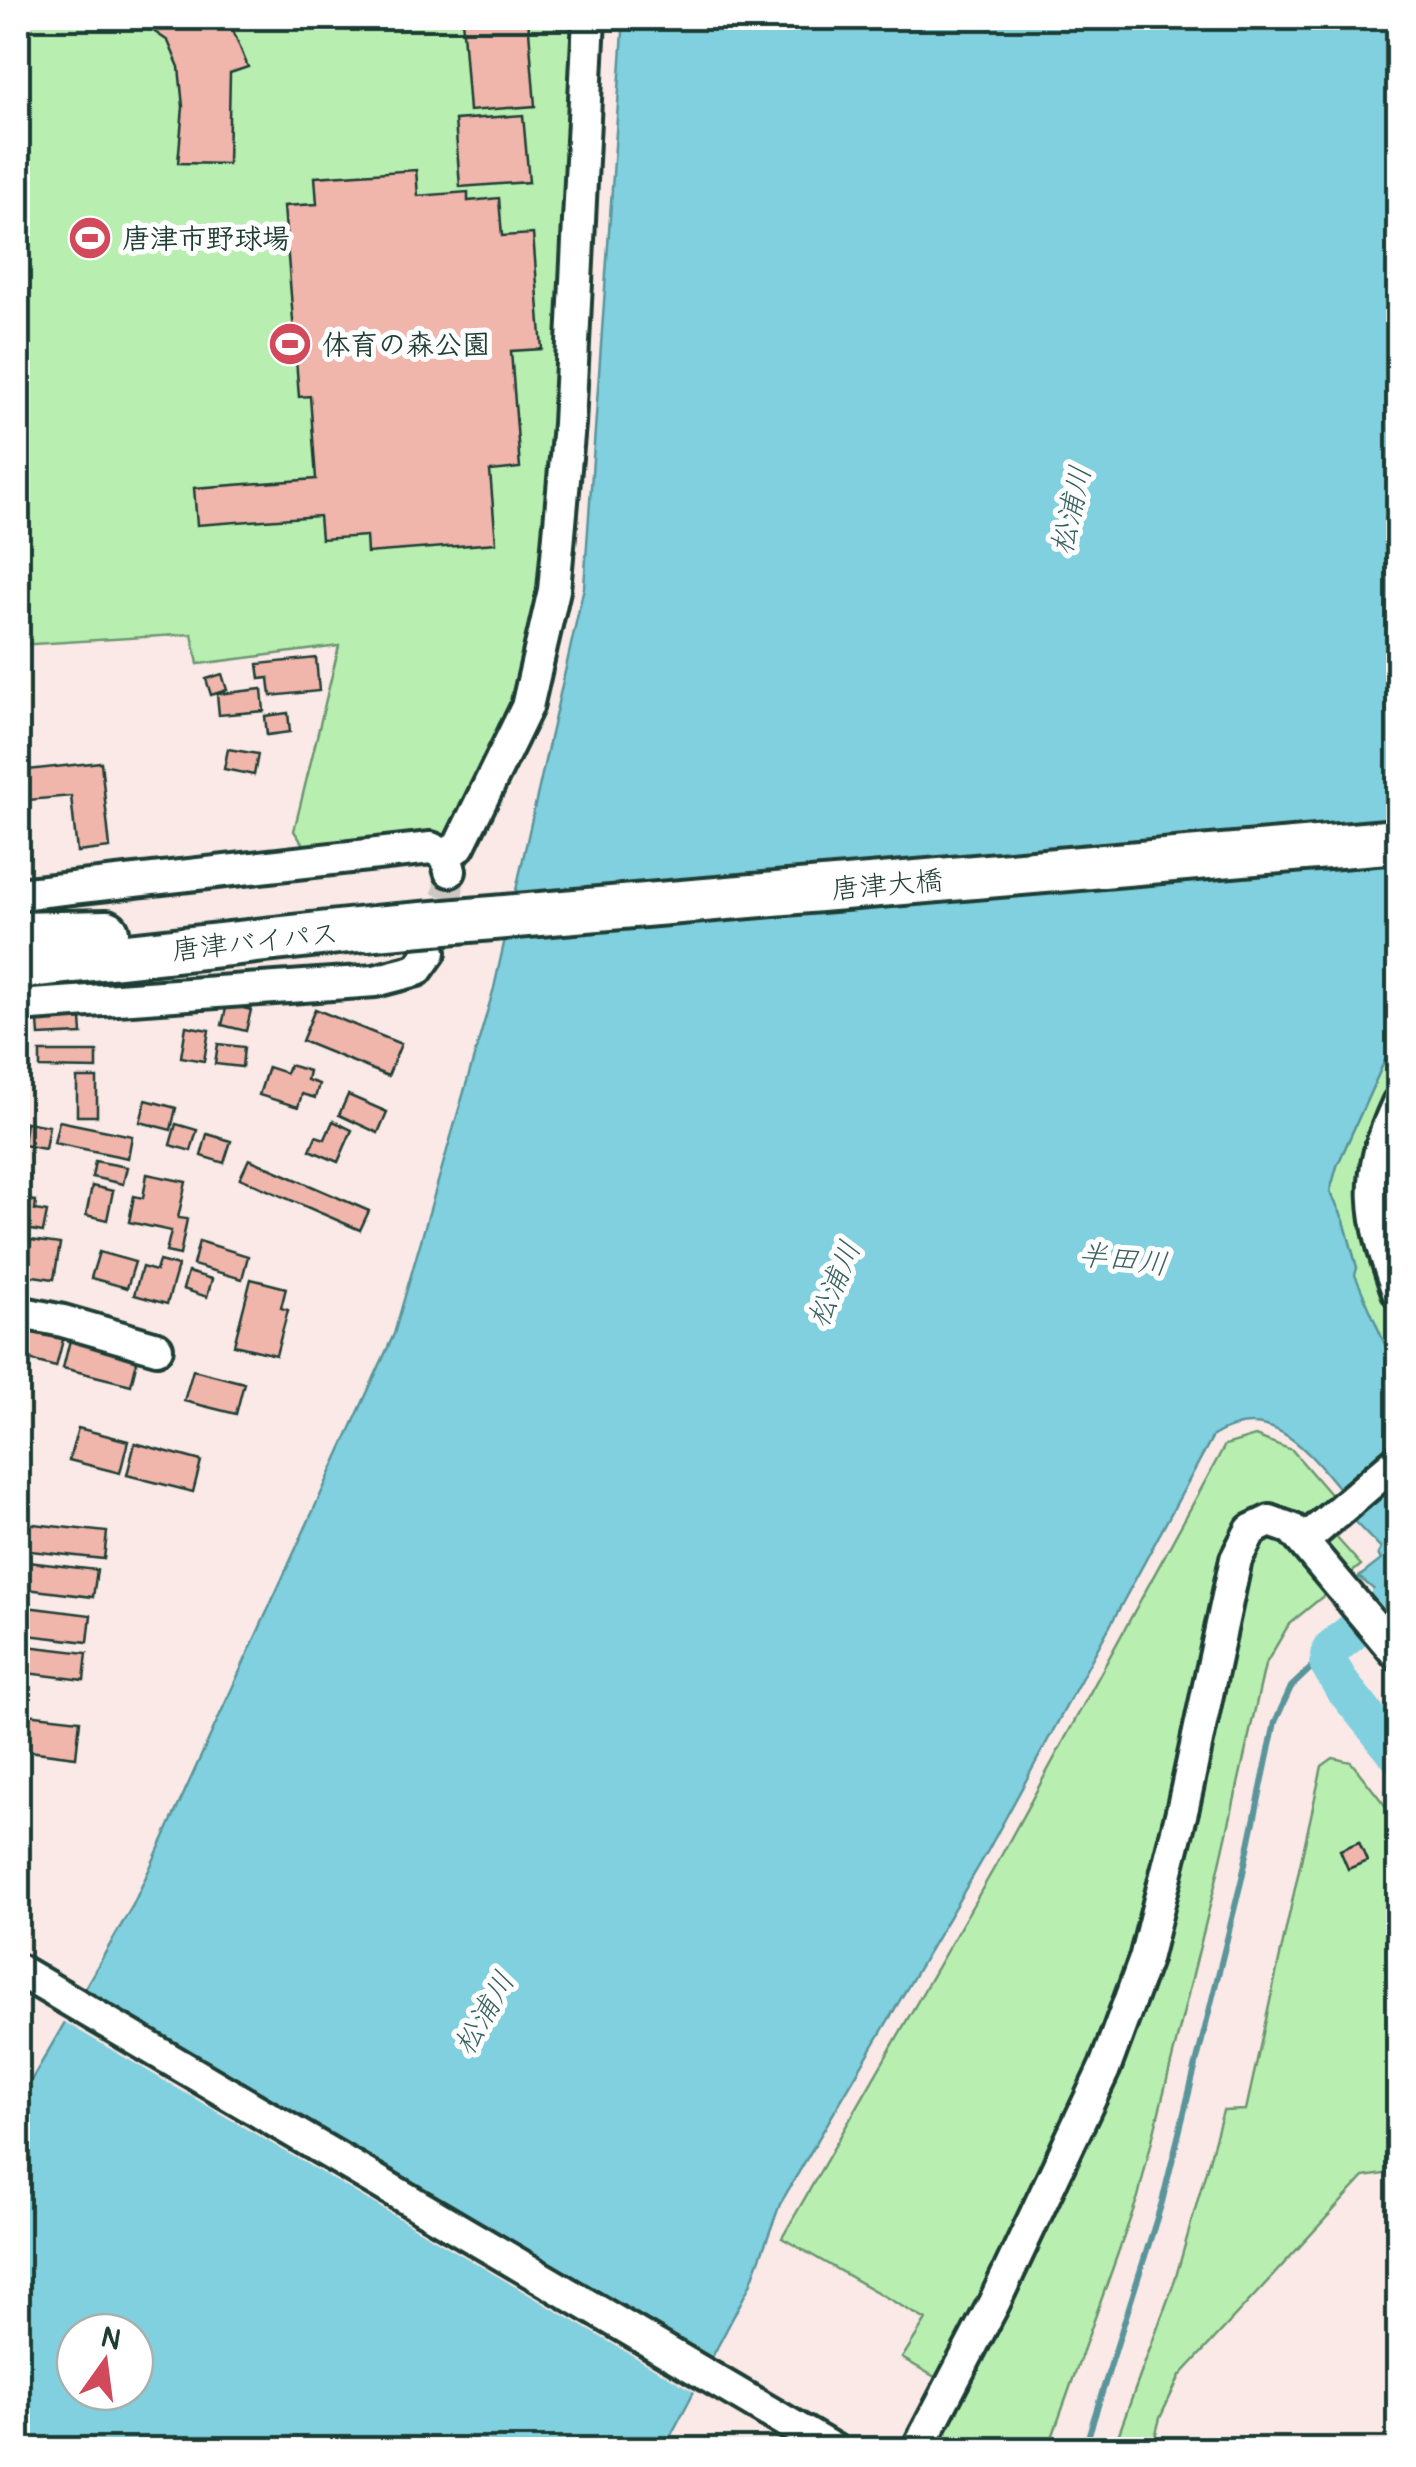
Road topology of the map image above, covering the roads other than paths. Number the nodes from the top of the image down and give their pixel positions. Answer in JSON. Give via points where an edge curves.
{"nodes":[{"id":1,"x":589,"y":18,"type":"edge"},
{"id":2,"x":1398,"y":841,"type":"edge"},
{"id":3,"x":18,"y":894,"type":"edge"},
{"id":4,"x":375,"y":928,"type":"junction"},
{"id":5,"x":18,"y":934,"type":"edge"},
{"id":6,"x":430,"y":952,"type":"tunnel mouth"},
{"id":7,"x":18,"y":967,"type":"edge"},
{"id":8,"x":18,"y":1006,"type":"edge"},
{"id":9,"x":1398,"y":1103,"type":"edge"},
{"id":10,"x":1398,"y":1292,"type":"edge"},
{"id":11,"x":18,"y":1312,"type":"edge"},
{"id":12,"x":157,"y":1348,"type":"dead end"},
{"id":13,"x":1398,"y":1460,"type":"edge"},
{"id":14,"x":1305,"y":1540,"type":"junction"},
{"id":15,"x":1396,"y":1652,"type":"edge"},
{"id":16,"x":18,"y":1970,"type":"edge"},
{"id":17,"x":834,"y":2450,"type":"edge"},
{"id":18,"x":917,"y":2450,"type":"edge"}],
"edges":[{"from":1,"to":3,"type":"street","via":[[554,590],[527,707],[448,863],[431,848]]},
{"from":2,"to":4,"type":"highway","name":"唐津大橋","bridge":true},
{"from":4,"to":5,"type":"highway","name":"唐津バイパス"},
{"from":4,"to":7,"type":"highway","name":"唐津バイパス"},
{"from":6,"to":8,"type":"street","via":[[417,970],[374,981]]},
{"from":9,"to":10,"type":"street","via":[[1372,1188]]},
{"from":11,"to":12,"type":"street"},
{"from":13,"to":14,"type":"street"},
{"from":14,"to":15,"type":"street"},
{"from":14,"to":18,"type":"street","via":[[1270,1521],[1242,1542],[1145,1958],[1105,2068]]},
{"from":16,"to":17,"type":"street"}]}
